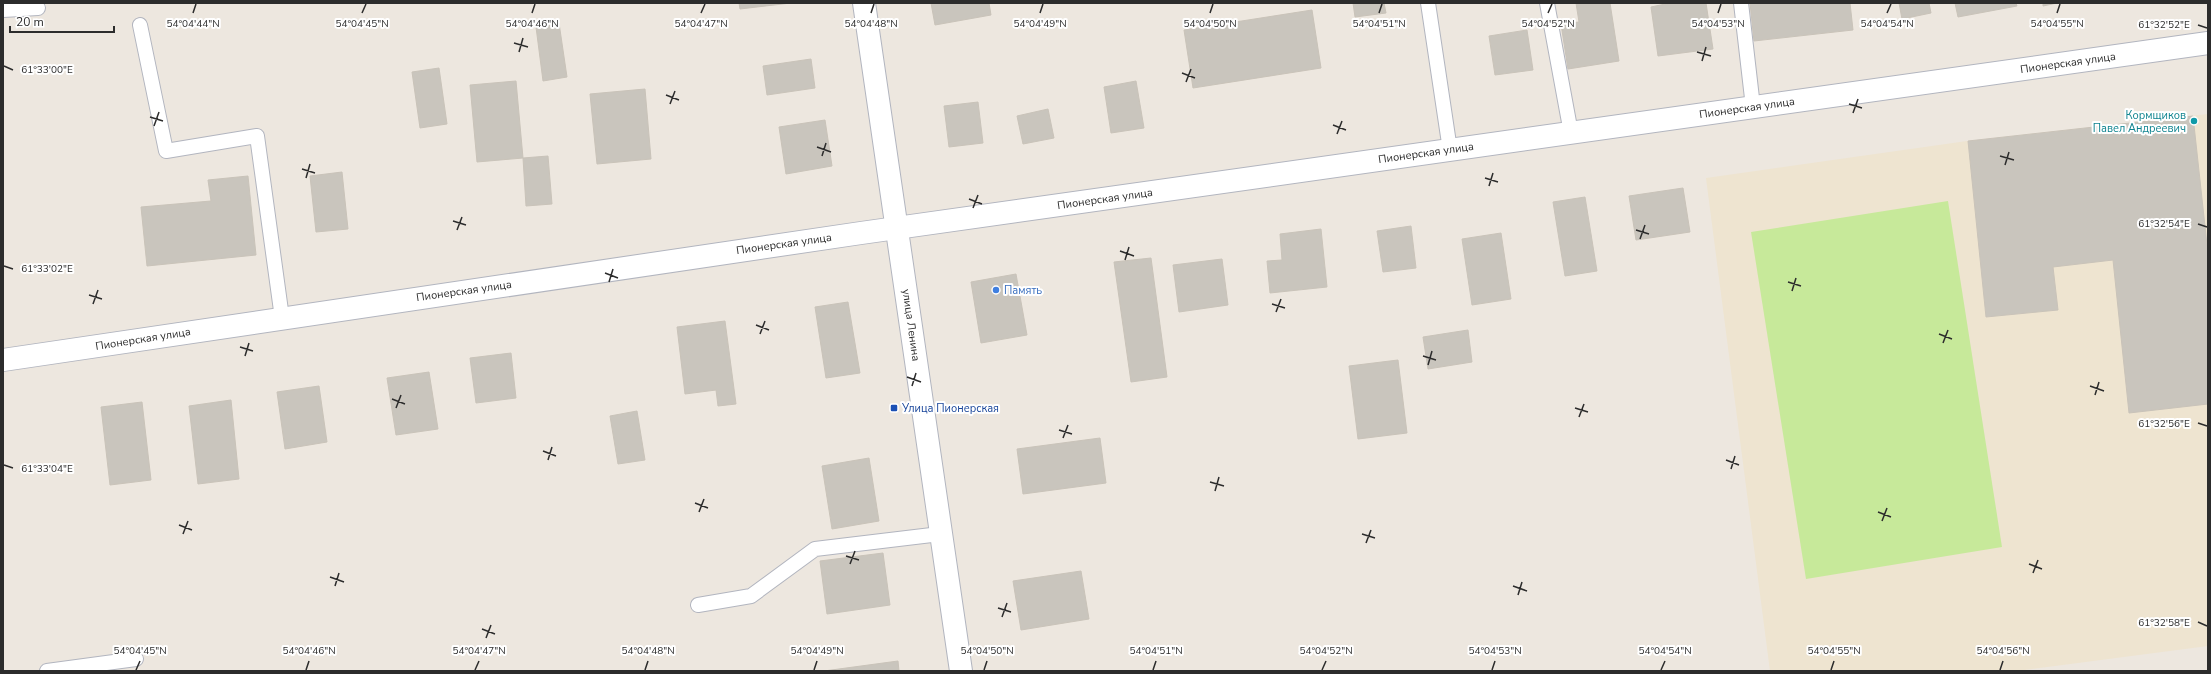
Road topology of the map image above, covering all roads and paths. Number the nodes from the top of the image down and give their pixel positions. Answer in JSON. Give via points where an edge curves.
{"nodes":[{"id":1,"x":864,"y":3,"type":"edge"},
{"id":2,"x":1428,"y":3,"type":"edge"},
{"id":3,"x":1547,"y":3,"type":"edge"},
{"id":4,"x":1741,"y":3,"type":"edge"},
{"id":5,"x":38,"y":8,"type":"dead end"},
{"id":6,"x":3,"y":10,"type":"edge"},
{"id":7,"x":140,"y":26,"type":"dead end"},
{"id":8,"x":2208,"y":43,"type":"edge"},
{"id":9,"x":1753,"y":107,"type":"junction"},
{"id":10,"x":1571,"y":133,"type":"junction"},
{"id":11,"x":1450,"y":150,"type":"junction"},
{"id":12,"x":898,"y":228,"type":"junction"},
{"id":13,"x":282,"y":318,"type":"junction"},
{"id":14,"x":3,"y":360,"type":"edge"},
{"id":15,"x":940,"y":534,"type":"junction"},
{"id":16,"x":698,"y":605,"type":"dead end"},
{"id":17,"x":136,"y":659,"type":"dead end"},
{"id":18,"x":47,"y":671,"type":"edge"},
{"id":19,"x":961,"y":671,"type":"edge"}],
"edges":[{"from":1,"to":12,"type":"street","name":"улица Ленина"},
{"from":2,"to":11,"type":"lane"},
{"from":3,"to":10,"type":"lane"},
{"from":4,"to":9,"type":"lane"},
{"from":5,"to":6,"type":"lane"},
{"from":7,"to":13,"type":"lane","via":[[166,151],[257,136]]},
{"from":8,"to":9,"type":"street","name":"Пионерская улица"},
{"from":9,"to":10,"type":"street","name":"Пионерская улица"},
{"from":10,"to":11,"type":"street","name":"Пионерская улица"},
{"from":11,"to":12,"type":"street","name":"Пионерская улица"},
{"from":12,"to":13,"type":"street","name":"Пионерская улица"},
{"from":12,"to":15,"type":"street","name":"улица Ленина"},
{"from":13,"to":14,"type":"street","name":"Пионерская улица"},
{"from":15,"to":16,"type":"lane","via":[[815,549],[751,596]]},
{"from":15,"to":19,"type":"street","name":"улица Ленина"},
{"from":17,"to":18,"type":"lane"}]}
